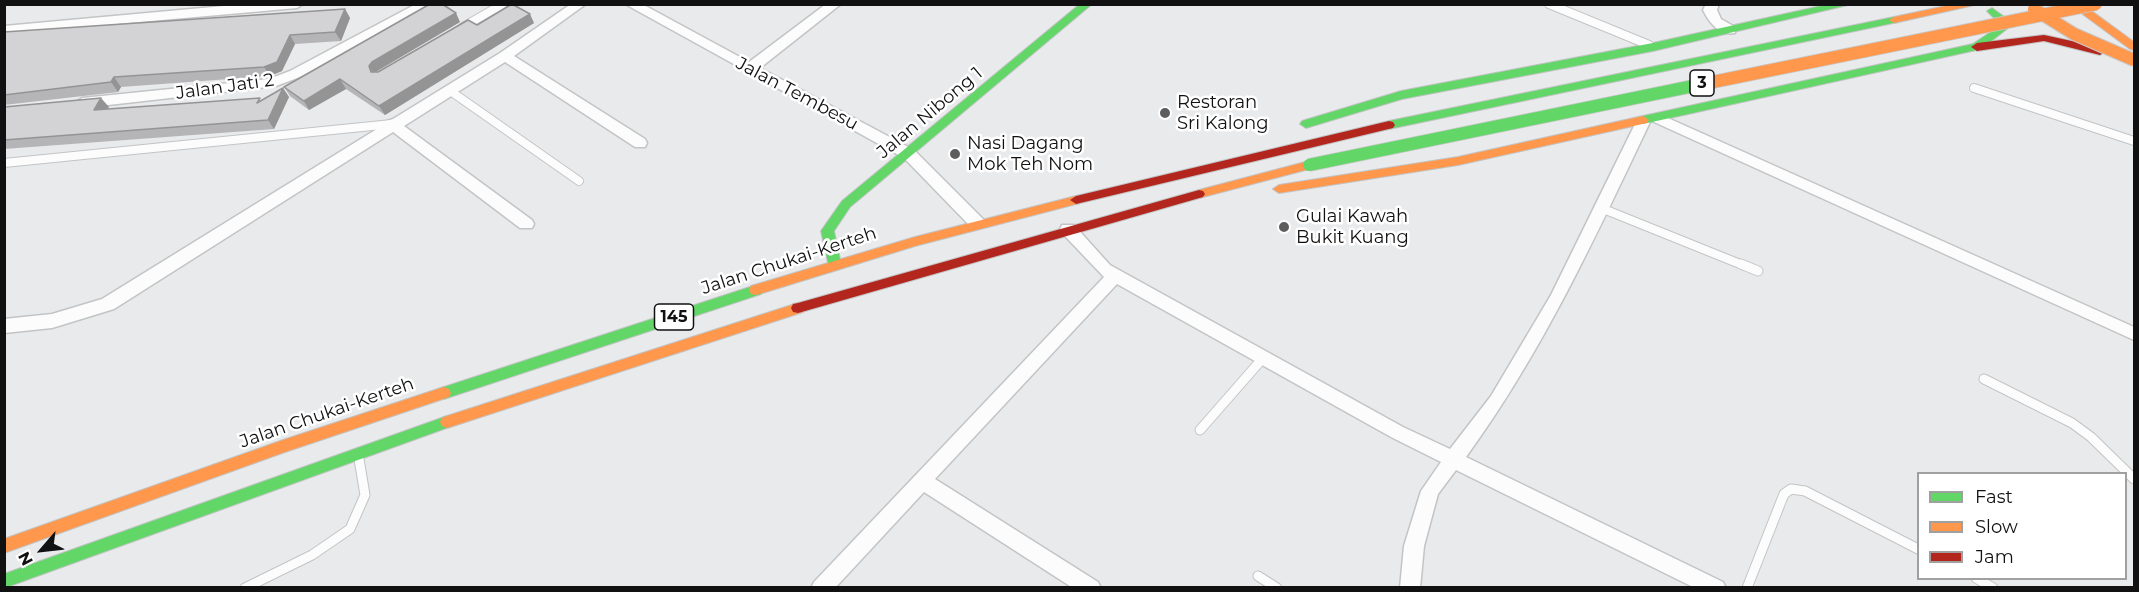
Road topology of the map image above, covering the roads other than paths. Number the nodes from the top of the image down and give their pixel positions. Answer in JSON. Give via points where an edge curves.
{"nodes":[{"id":1,"x":297,"y":4,"type":"edge"},
{"id":2,"x":427,"y":4,"type":"edge"},
{"id":3,"x":502,"y":4,"type":"edge"},
{"id":4,"x":580,"y":4,"type":"edge"},
{"id":5,"x":631,"y":4,"type":"edge"},
{"id":6,"x":835,"y":4,"type":"edge"},
{"id":7,"x":1087,"y":4,"type":"edge"},
{"id":8,"x":1549,"y":4,"type":"edge"},
{"id":9,"x":1713,"y":4,"type":"edge"},
{"id":10,"x":1847,"y":4,"type":"edge"},
{"id":11,"x":1974,"y":4,"type":"edge"},
{"id":12,"x":1984,"y":4,"type":"edge"},
{"id":13,"x":2028,"y":4,"type":"edge"},
{"id":14,"x":2050,"y":4,"type":"edge"},
{"id":15,"x":2074,"y":4,"type":"edge"},
{"id":16,"x":217,"y":8,"type":"edge"},
{"id":17,"x":2094,"y":11,"type":"edge"},
{"id":18,"x":2076,"y":22,"type":"junction"},
{"id":19,"x":4,"y":30,"type":"edge"},
{"id":20,"x":1730,"y":30,"type":"junction"},
{"id":21,"x":452,"y":34,"type":"edge"},
{"id":22,"x":2133,"y":46,"type":"edge"},
{"id":23,"x":1653,"y":47,"type":"junction"},
{"id":24,"x":1977,"y":47,"type":"junction"},
{"id":25,"x":505,"y":56,"type":"junction"},
{"id":26,"x":2134,"y":62,"type":"edge"},
{"id":27,"x":749,"y":69,"type":"junction"},
{"id":28,"x":1974,"y":88,"type":"dead end"},
{"id":29,"x":449,"y":90,"type":"junction"},
{"id":30,"x":64,"y":105,"type":"edge"},
{"id":31,"x":1651,"y":120,"type":"junction"},
{"id":32,"x":392,"y":124,"type":"junction"},
{"id":33,"x":1288,"y":129,"type":"dead end"},
{"id":34,"x":1357,"y":132,"type":"joint"},
{"id":35,"x":2134,"y":141,"type":"edge"},
{"id":36,"x":640,"y":143,"type":"dead end"},
{"id":37,"x":1209,"y":153,"type":"dead end"},
{"id":38,"x":909,"y":154,"type":"junction"},
{"id":39,"x":4,"y":163,"type":"edge"},
{"id":40,"x":1309,"y":165,"type":"joint"},
{"id":41,"x":579,"y":181,"type":"dead end"},
{"id":42,"x":1601,"y":208,"type":"junction"},
{"id":43,"x":1141,"y":209,"type":"junction"},
{"id":44,"x":980,"y":223,"type":"junction"},
{"id":45,"x":526,"y":224,"type":"dead end"},
{"id":46,"x":1068,"y":229,"type":"junction"},
{"id":47,"x":834,"y":264,"type":"junction"},
{"id":48,"x":1758,"y":271,"type":"dead end"},
{"id":49,"x":1115,"y":276,"type":"junction"},
{"id":50,"x":4,"y":326,"type":"edge"},
{"id":51,"x":2134,"y":334,"type":"edge"},
{"id":52,"x":1263,"y":358,"type":"junction"},
{"id":53,"x":1984,"y":379,"type":"dead end"},
{"id":54,"x":1200,"y":430,"type":"dead end"},
{"id":55,"x":357,"y":453,"type":"junction"},
{"id":56,"x":1454,"y":460,"type":"junction"},
{"id":57,"x":2123,"y":472,"type":"edge"},
{"id":58,"x":922,"y":481,"type":"junction"},
{"id":59,"x":4,"y":546,"type":"edge"},
{"id":60,"x":1917,"y":548,"type":"edge"},
{"id":61,"x":1258,"y":576,"type":"dead end"},
{"id":62,"x":1978,"y":580,"type":"edge"},
{"id":63,"x":4,"y":582,"type":"edge"},
{"id":64,"x":245,"y":588,"type":"edge"},
{"id":65,"x":821,"y":588,"type":"edge"},
{"id":66,"x":1091,"y":588,"type":"edge"},
{"id":67,"x":1277,"y":588,"type":"edge"},
{"id":68,"x":1410,"y":588,"type":"edge"},
{"id":69,"x":1716,"y":588,"type":"edge"},
{"id":70,"x":1747,"y":588,"type":"edge"},
{"id":71,"x":1993,"y":588,"type":"edge"}],
"edges":[{"from":1,"to":16,"type":"street"},
{"from":2,"to":30,"type":"street","name":"Jalan Jati 2","via":[[296,74],[271,83]]},
{"from":3,"to":21,"type":"lane"},
{"from":4,"to":25,"type":"street"},
{"from":5,"to":27,"type":"street","name":"Jalan Tembesu"},
{"from":6,"to":27,"type":"street"},
{"from":7,"to":38,"type":"main road","name":"Jalan Nibong 1"},
{"from":8,"to":23,"type":"lane"},
{"from":9,"to":20,"type":"street","via":[[1711,16]]},
{"from":10,"to":20,"type":"main road"},
{"from":11,"to":34,"type":"main road","number":"3"},
{"from":12,"to":24,"type":"main road","via":[[2003,21],[2003,28]]},
{"from":13,"to":26,"type":"main road","bridge":true,"via":[[2074,34]]},
{"from":14,"to":18,"type":"main road"},
{"from":15,"to":17,"type":"main road"},
{"from":16,"to":19,"type":"street"},
{"from":17,"to":18,"type":"main road"},
{"from":17,"to":22,"type":"main road"},
{"from":17,"to":40,"type":"main road","number":"3","bridge":true},
{"from":18,"to":24,"type":"main road"},
{"from":18,"to":26,"type":"main road"},
{"from":20,"to":23,"type":"main road"},
{"from":23,"to":33,"type":"main road","via":[[1401,95]]},
{"from":24,"to":26,"type":"main road","via":[[2044,38]]},
{"from":24,"to":31,"type":"main road"},
{"from":25,"to":29,"type":"street"},
{"from":25,"to":36,"type":"street"},
{"from":27,"to":38,"type":"street","name":"Jalan Tembesu"},
{"from":28,"to":35,"type":"lane"},
{"from":29,"to":32,"type":"street"},
{"from":29,"to":41,"type":"lane"},
{"from":31,"to":42,"type":"street"},
{"from":31,"to":43,"type":"main road","via":[[1458,161]]},
{"from":31,"to":51,"type":"street"},
{"from":32,"to":39,"type":"lane"},
{"from":32,"to":45,"type":"street"},
{"from":32,"to":50,"type":"street","via":[[108,304],[52,321]]},
{"from":34,"to":44,"type":"main road","name":"Jalan Chukai-Kerteh","number":"145"},
{"from":37,"to":44,"type":"main road"},
{"from":38,"to":44,"type":"street","name":"Jalan Tembesu"},
{"from":38,"to":47,"type":"main road","name":"Jalan Nibong 1","via":[[846,204],[827,231]]},
{"from":40,"to":43,"type":"main road","number":"145"},
{"from":42,"to":48,"type":"lane"},
{"from":42,"to":56,"type":"street","via":[[1558,297],[1503,390]]},
{"from":43,"to":46,"type":"main road","number":"145"},
{"from":44,"to":47,"type":"main road","name":"Jalan Chukai-Kerteh","number":"145"},
{"from":46,"to":49,"type":"street"},
{"from":46,"to":55,"type":"main road","number":"145","via":[[616,365]]},
{"from":47,"to":59,"type":"main road","name":"Jalan Chukai-Kerteh","number":"145","via":[[283,446]]},
{"from":49,"to":52,"type":"street"},
{"from":49,"to":58,"type":"street"},
{"from":52,"to":54,"type":"lane"},
{"from":52,"to":56,"type":"street"},
{"from":53,"to":57,"type":"lane","via":[[2045,407],[2085,431]]},
{"from":55,"to":63,"type":"main road","number":"145"},
{"from":55,"to":64,"type":"lane","via":[[365,495],[350,529],[312,555]]},
{"from":56,"to":68,"type":"street","via":[[1430,491],[1414,546]]},
{"from":56,"to":69,"type":"street"},
{"from":58,"to":65,"type":"street"},
{"from":58,"to":66,"type":"street"},
{"from":60,"to":70,"type":"lane","via":[[1805,491],[1791,489],[1784,494]]},
{"from":61,"to":67,"type":"lane"},
{"from":62,"to":71,"type":"lane"}]}
